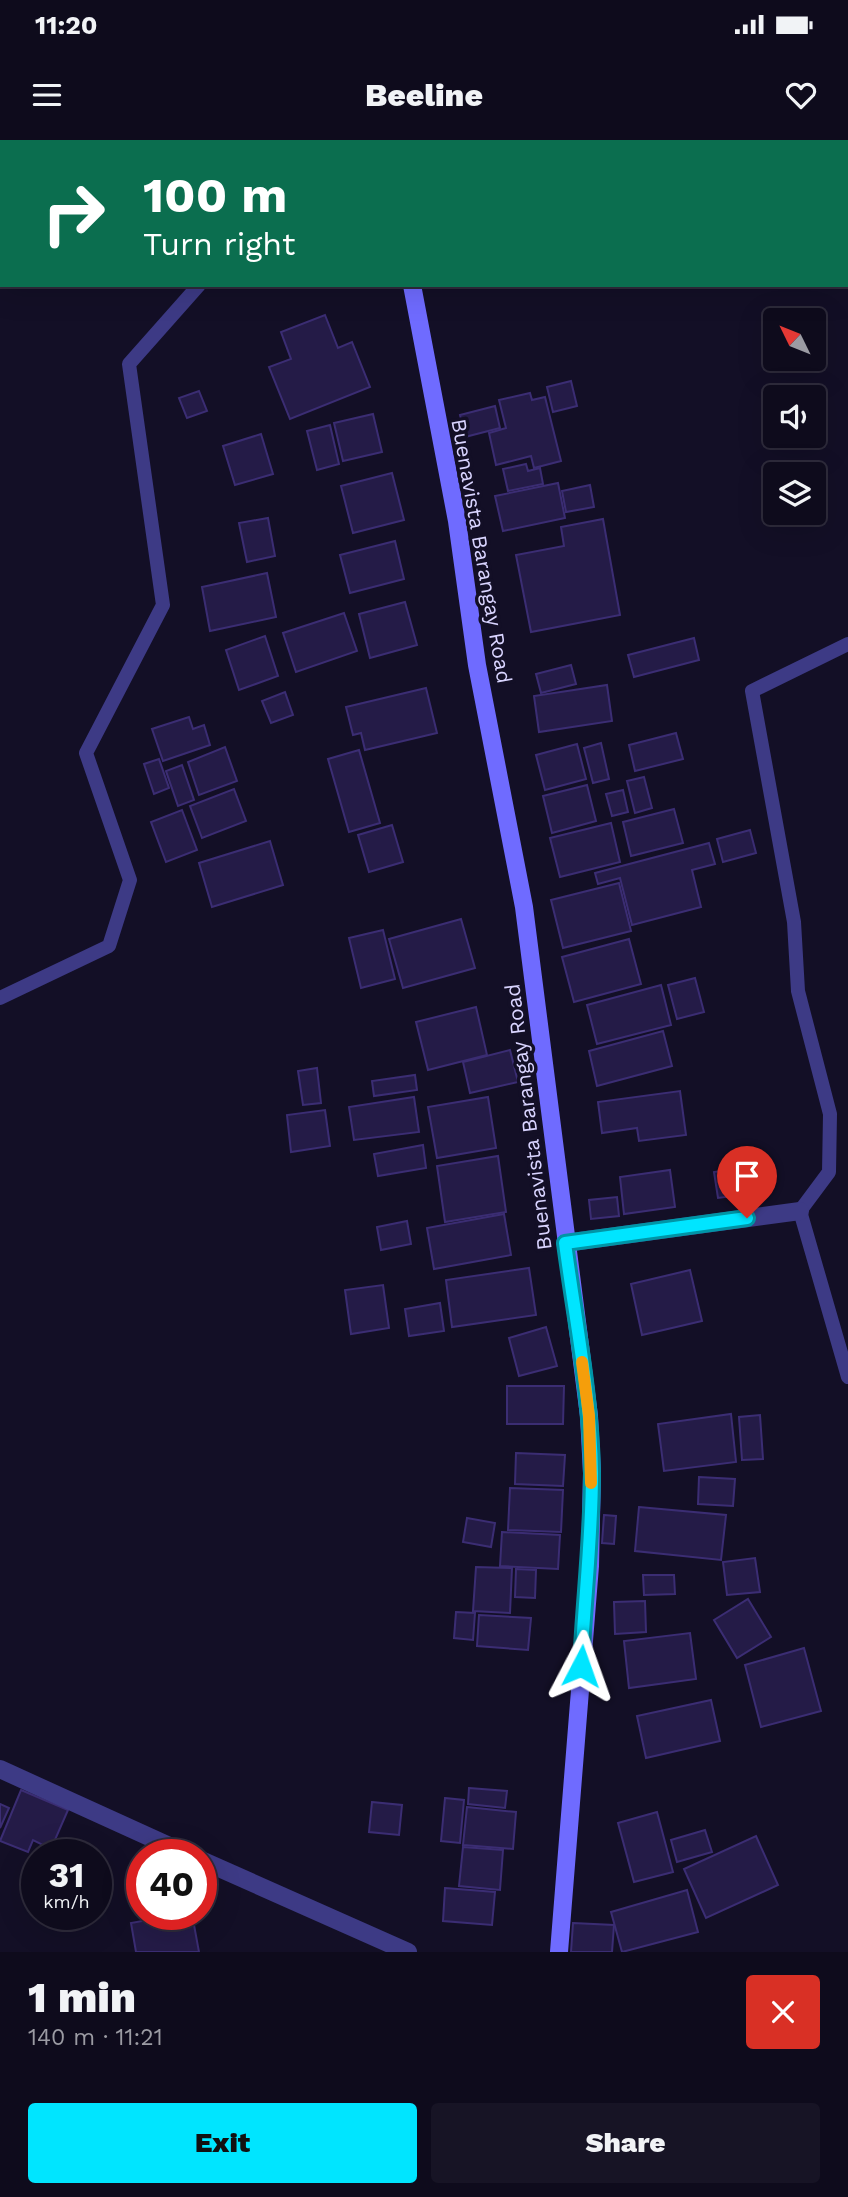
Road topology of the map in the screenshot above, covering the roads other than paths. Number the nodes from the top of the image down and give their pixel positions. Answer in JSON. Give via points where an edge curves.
{"nodes":[{"id":1,"x":197,"y":287,"type":"edge"},
{"id":2,"x":412,"y":287,"type":"edge"},
{"id":3,"x":848,"y":644,"type":"edge"},
{"id":4,"x":0,"y":998,"type":"edge"},
{"id":5,"x":800,"y":1211,"type":"junction"},
{"id":6,"x":565,"y":1243,"type":"junction"},
{"id":7,"x":848,"y":1377,"type":"edge"},
{"id":8,"x":0,"y":1769,"type":"edge"},
{"id":9,"x":155,"y":1839,"type":"edge"},
{"id":10,"x":217,"y":1867,"type":"edge"},
{"id":11,"x":408,"y":1952,"type":"edge"},
{"id":12,"x":559,"y":1952,"type":"edge"}],
"edges":[{"from":1,"to":4,"type":"lane","via":[[129,363],[163,605],[86,753],[130,880],[108,946]]},
{"from":2,"to":6,"type":"street","name":"Buenavista Barangay Road","via":[[524,907]]},
{"from":3,"to":5,"type":"lane","via":[[752,691],[794,922],[798,991],[830,1114],[829,1172]]},
{"from":5,"to":6,"type":"street"},
{"from":5,"to":7,"type":"lane"},
{"from":6,"to":12,"type":"street","name":"Buenavista Barangay Road","via":[[589,1416],[592,1473],[590,1566]]},
{"from":8,"to":9,"type":"street"},
{"from":10,"to":11,"type":"street"}]}
